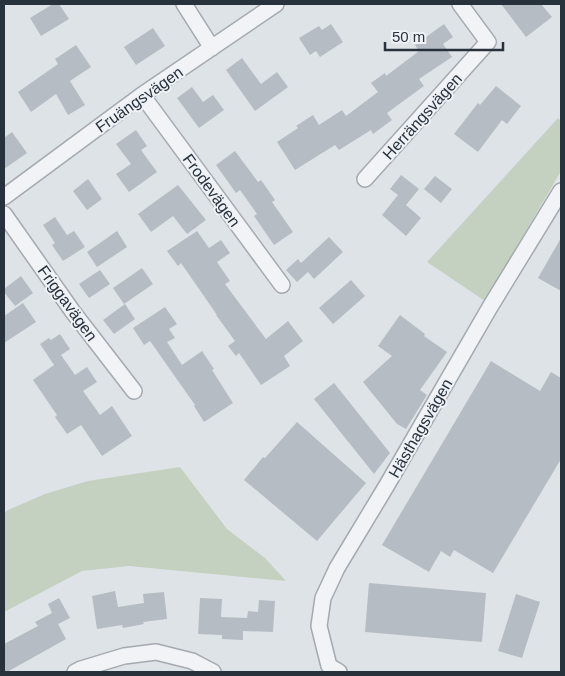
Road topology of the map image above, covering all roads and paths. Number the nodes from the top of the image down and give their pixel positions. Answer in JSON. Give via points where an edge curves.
{"nodes":[{"id":1,"x":184,"y":4,"type":"edge"},
{"id":2,"x":276,"y":4,"type":"edge"},
{"id":3,"x":460,"y":4,"type":"edge"},
{"id":4,"x":212,"y":48,"type":"junction"},
{"id":5,"x":142,"y":95,"type":"junction"},
{"id":6,"x":364,"y":179,"type":"dead end"},
{"id":7,"x":561,"y":191,"type":"edge"},
{"id":8,"x":4,"y":197,"type":"edge"},
{"id":9,"x":4,"y":214,"type":"edge"},
{"id":10,"x":282,"y":285,"type":"dead end"},
{"id":11,"x":134,"y":391,"type":"dead end"},
{"id":12,"x":75,"y":672,"type":"edge"},
{"id":13,"x":213,"y":672,"type":"edge"},
{"id":14,"x":339,"y":672,"type":"edge"}],
"edges":[{"from":1,"to":4,"type":"street"},
{"from":2,"to":4,"type":"street","name":"Fruängsvägen"},
{"from":3,"to":6,"type":"street","name":"Herrängsvägen","via":[[488,42]]},
{"from":4,"to":5,"type":"street","name":"Fruängsvägen"},
{"from":5,"to":8,"type":"street","name":"Fruängsvägen"},
{"from":5,"to":10,"type":"street","name":"Frodevägen"},
{"from":7,"to":14,"type":"street","name":"Hästhagsvägen","via":[[337,568],[323,598],[319,626],[329,666]]},
{"from":9,"to":11,"type":"street","name":"Friggavägen"},
{"from":12,"to":13,"type":"street","via":[[124,656],[156,652],[192,661]]}]}
